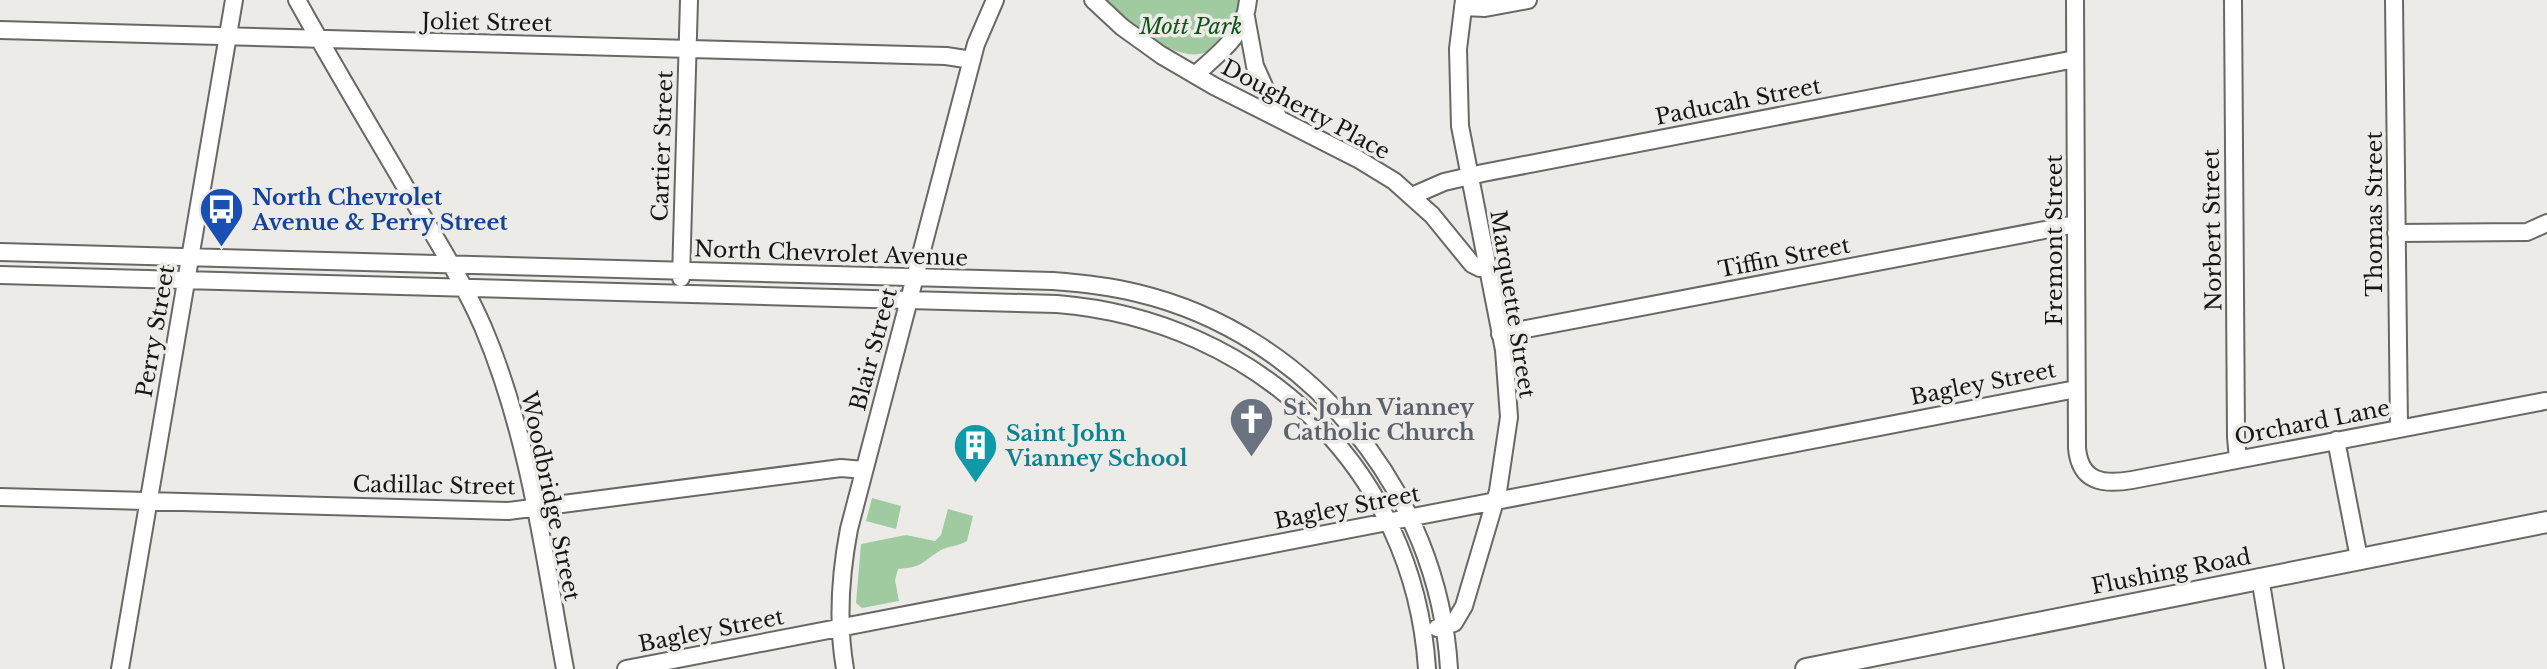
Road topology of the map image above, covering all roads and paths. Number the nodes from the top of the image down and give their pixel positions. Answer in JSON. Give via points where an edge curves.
{"nodes":[{"id":1,"x":234,"y":0,"type":"edge"},
{"id":2,"x":297,"y":0,"type":"edge"},
{"id":3,"x":689,"y":0,"type":"edge"},
{"id":4,"x":995,"y":0,"type":"edge"},
{"id":5,"x":1093,"y":0,"type":"edge"},
{"id":6,"x":1528,"y":0,"type":"edge"},
{"id":7,"x":2075,"y":0,"type":"edge"},
{"id":8,"x":2233,"y":0,"type":"edge"},
{"id":9,"x":2394,"y":0,"type":"edge"},
{"id":10,"x":1463,"y":4,"type":"edge"},
{"id":11,"x":1247,"y":8,"type":"edge"},
{"id":12,"x":0,"y":30,"type":"edge"},
{"id":13,"x":228,"y":37,"type":"junction"},
{"id":14,"x":320,"y":40,"type":"junction"},
{"id":15,"x":687,"y":49,"type":"junction"},
{"id":16,"x":2075,"y":59,"type":"junction"},
{"id":17,"x":972,"y":60,"type":"junction"},
{"id":18,"x":1195,"y":75,"type":"junction"},
{"id":19,"x":1279,"y":119,"type":"junction"},
{"id":20,"x":1469,"y":176,"type":"junction"},
{"id":21,"x":1412,"y":196,"type":"junction"},
{"id":22,"x":2076,"y":224,"type":"junction"},
{"id":23,"x":2547,"y":224,"type":"edge"},
{"id":24,"x":2396,"y":233,"type":"junction"},
{"id":25,"x":0,"y":252,"type":"edge"},
{"id":26,"x":190,"y":257,"type":"junction"},
{"id":27,"x":450,"y":265,"type":"junction"},
{"id":28,"x":1487,"y":268,"type":"junction"},
{"id":29,"x":681,"y":271,"type":"junction"},
{"id":30,"x":0,"y":275,"type":"edge"},
{"id":31,"x":915,"y":278,"type":"junction"},
{"id":32,"x":186,"y":280,"type":"junction"},
{"id":33,"x":463,"y":288,"type":"junction"},
{"id":34,"x":681,"y":294,"type":"junction"},
{"id":35,"x":909,"y":300,"type":"junction"},
{"id":36,"x":1193,"y":311,"type":"junction"},
{"id":37,"x":1185,"y":332,"type":"junction"},
{"id":38,"x":1500,"y":334,"type":"junction"},
{"id":39,"x":2076,"y":389,"type":"junction"},
{"id":40,"x":2545,"y":401,"type":"dead end"},
{"id":41,"x":2399,"y":428,"type":"junction"},
{"id":42,"x":2336,"y":440,"type":"junction"},
{"id":43,"x":2238,"y":459,"type":"junction"},
{"id":44,"x":864,"y":470,"type":"junction"},
{"id":45,"x":2089,"y":475,"type":"joint"},
{"id":46,"x":0,"y":497,"type":"edge"},
{"id":47,"x":1496,"y":500,"type":"junction"},
{"id":48,"x":149,"y":501,"type":"junction"},
{"id":49,"x":534,"y":508,"type":"junction"},
{"id":50,"x":1410,"y":517,"type":"junction"},
{"id":51,"x":1388,"y":521,"type":"junction"},
{"id":52,"x":2547,"y":522,"type":"edge"},
{"id":53,"x":2359,"y":558,"type":"junction"},
{"id":54,"x":2260,"y":577,"type":"junction"},
{"id":55,"x":840,"y":627,"type":"junction"},
{"id":56,"x":1445,"y":627,"type":"junction"},
{"id":57,"x":1423,"y":632,"type":"junction"},
{"id":58,"x":1813,"y":668,"type":"edge"},
{"id":59,"x":120,"y":669,"type":"edge"},
{"id":60,"x":565,"y":669,"type":"edge"},
{"id":61,"x":626,"y":669,"type":"edge"},
{"id":62,"x":845,"y":669,"type":"edge"},
{"id":63,"x":1427,"y":669,"type":"edge"},
{"id":64,"x":1449,"y":669,"type":"edge"},
{"id":65,"x":2275,"y":669,"type":"edge"}],
"edges":[{"from":1,"to":13,"type":"street","name":"Perry Street"},
{"from":2,"to":14,"type":"street","name":"Woodbridge Street"},
{"from":3,"to":15,"type":"street","name":"Cartier Street"},
{"from":4,"to":17,"type":"street","name":"Blair Street"},
{"from":5,"to":18,"type":"street","name":"Dougherty Place","via":[[1139,40]]},
{"from":6,"to":10,"type":"street","via":[[1485,8]]},
{"from":7,"to":16,"type":"street","name":"Fremont Street"},
{"from":8,"to":43,"type":"street","name":"Norbert Street"},
{"from":9,"to":24,"type":"street","name":"Thomas Street"},
{"from":10,"to":20,"type":"street","name":"Marquette Street","via":[[1458,90]]},
{"from":11,"to":18,"type":"street","via":[[1230,44]]},
{"from":11,"to":19,"type":"street","via":[[1255,66]]},
{"from":12,"to":13,"type":"street","name":"Joliet Street"},
{"from":13,"to":14,"type":"street","name":"Joliet Street"},
{"from":13,"to":26,"type":"street","name":"Perry Street"},
{"from":14,"to":15,"type":"street","name":"Joliet Street"},
{"from":14,"to":27,"type":"street","name":"Woodbridge Street"},
{"from":15,"to":17,"type":"street","name":"Joliet Street"},
{"from":15,"to":29,"type":"street","name":"Cartier Street"},
{"from":16,"to":20,"type":"street","name":"Paducah Street"},
{"from":16,"to":22,"type":"street","name":"Fremont Street"},
{"from":17,"to":31,"type":"street","name":"Blair Street"},
{"from":18,"to":19,"type":"street","name":"Dougherty Place"},
{"from":19,"to":21,"type":"street","name":"Dougherty Place","via":[[1358,159]]},
{"from":20,"to":21,"type":"street","name":"Paducah Street"},
{"from":20,"to":28,"type":"street","name":"Marquette Street"},
{"from":21,"to":28,"type":"street","name":"Dougherty Place","via":[[1472,264]]},
{"from":22,"to":38,"type":"street","name":"Tiffin Street"},
{"from":22,"to":39,"type":"street","name":"Fremont Street"},
{"from":23,"to":24,"type":"street","via":[[2527,232]]},
{"from":24,"to":41,"type":"street","name":"Thomas Street"},
{"from":25,"to":26,"type":"street","name":"North Chevrolet Avenue"},
{"from":26,"to":27,"type":"street","name":"North Chevrolet Avenue"},
{"from":26,"to":32,"type":"street","name":"Perry Street"},
{"from":27,"to":29,"type":"street","name":"North Chevrolet Avenue"},
{"from":27,"to":33,"type":"street","name":"Woodbridge Street"},
{"from":28,"to":38,"type":"street","name":"Marquette Street"},
{"from":29,"to":31,"type":"street","name":"North Chevrolet Avenue"},
{"from":29,"to":34,"type":"street","name":"Cartier Street"},
{"from":30,"to":32,"type":"street","name":"North Chevrolet Avenue"},
{"from":31,"to":35,"type":"street","name":"Blair Street"},
{"from":31,"to":36,"type":"street","name":"North Chevrolet Avenue","via":[[1090,285]]},
{"from":32,"to":33,"type":"street","name":"North Chevrolet Avenue"},
{"from":32,"to":48,"type":"street","name":"Perry Street"},
{"from":33,"to":34,"type":"street","name":"North Chevrolet Avenue"},
{"from":33,"to":49,"type":"street","name":"Woodbridge Street","via":[[509,398]]},
{"from":34,"to":35,"type":"street","name":"North Chevrolet Avenue"},
{"from":35,"to":37,"type":"street","name":"North Chevrolet Avenue","via":[[1079,306]]},
{"from":35,"to":44,"type":"street","name":"Blair Street"},
{"from":36,"to":37,"type":"street"},
{"from":36,"to":50,"type":"street","name":"North Chevrolet Avenue","via":[[1263,348],[1319,392],[1371,451]]},
{"from":37,"to":51,"type":"street","name":"North Chevrolet Avenue","via":[[1251,367],[1305,409],[1351,462]]},
{"from":38,"to":47,"type":"street","name":"Marquette Street","via":[[1509,417]]},
{"from":39,"to":45,"type":"street","name":"Fremont Street","via":[[2078,456]]},
{"from":39,"to":47,"type":"street","name":"Bagley Street"},
{"from":40,"to":41,"type":"street","name":"Orchard Lane"},
{"from":41,"to":42,"type":"street","name":"Orchard Lane"},
{"from":42,"to":43,"type":"street","name":"Orchard Lane"},
{"from":42,"to":53,"type":"street"},
{"from":43,"to":45,"type":"street","name":"Orchard Lane","via":[[2117,483]]},
{"from":44,"to":49,"type":"street","name":"Cadillac Street","via":[[844,468]]},
{"from":44,"to":55,"type":"street","name":"Blair Street","via":[[844,554]]},
{"from":46,"to":48,"type":"street","name":"Cadillac Street"},
{"from":47,"to":50,"type":"street","name":"Bagley Street"},
{"from":47,"to":56,"type":"street","name":"Marquette Street","via":[[1460,615]]},
{"from":48,"to":49,"type":"street","name":"Cadillac Street"},
{"from":48,"to":59,"type":"street","name":"Perry Street"},
{"from":49,"to":60,"type":"street","name":"Woodbridge Street"},
{"from":50,"to":51,"type":"street","name":"Bagley Street"},
{"from":50,"to":56,"type":"street","name":"North Chevrolet Avenue"},
{"from":51,"to":55,"type":"street","name":"Bagley Street"},
{"from":51,"to":57,"type":"street","name":"North Chevrolet Avenue","via":[[1411,580]]},
{"from":52,"to":53,"type":"main road","name":"Flushing Road"},
{"from":53,"to":54,"type":"main road","name":"Flushing Road"},
{"from":54,"to":58,"type":"main road","name":"Flushing Road"},
{"from":54,"to":65,"type":"street"},
{"from":55,"to":61,"type":"street","name":"Bagley Street"},
{"from":55,"to":62,"type":"street","name":"Blair Street"},
{"from":56,"to":57,"type":"street"},
{"from":56,"to":64,"type":"street","name":"North Chevrolet Avenue"},
{"from":57,"to":63,"type":"street","name":"North Chevrolet Avenue"}]}
